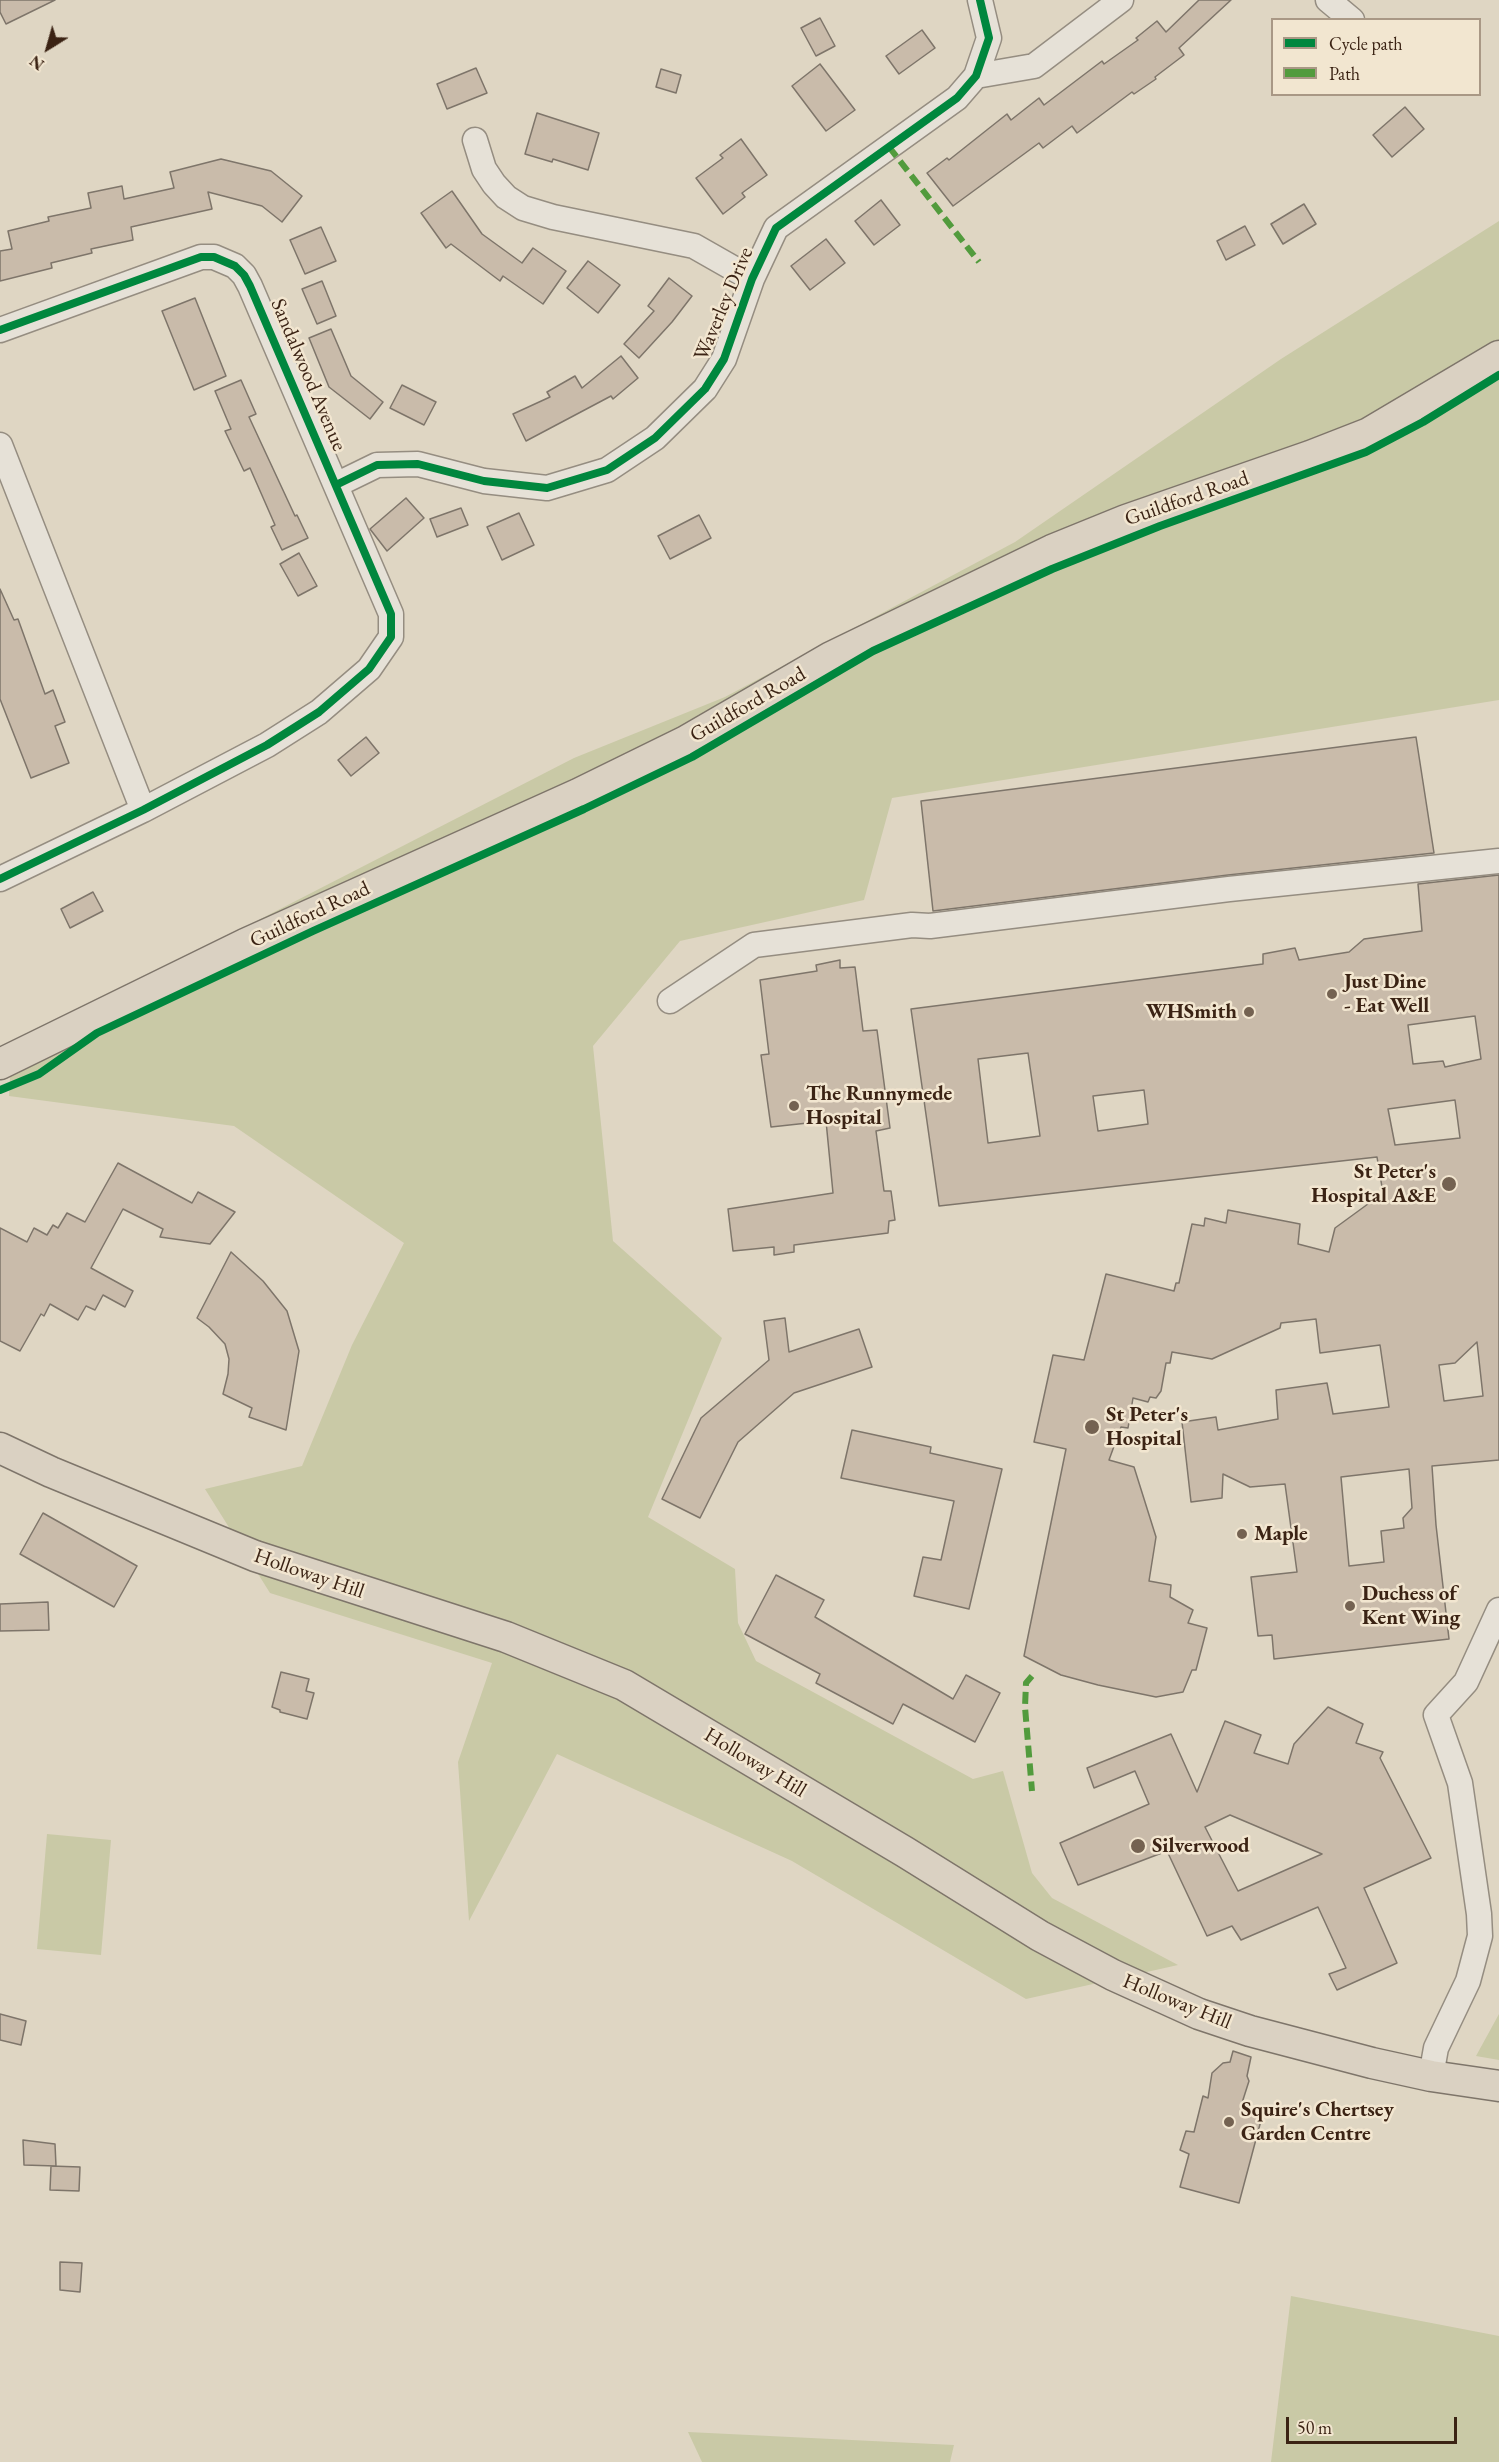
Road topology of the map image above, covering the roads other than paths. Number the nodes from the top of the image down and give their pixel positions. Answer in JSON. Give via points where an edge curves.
{"nodes":[{"id":1,"x":980,"y":0,"type":"edge"},
{"id":2,"x":1121,"y":0,"type":"edge"},
{"id":3,"x":1328,"y":0,"type":"edge"},
{"id":4,"x":1350,"y":18,"type":"edge"},
{"id":5,"x":976,"y":76,"type":"junction"},
{"id":6,"x":475,"y":141,"type":"dead end"},
{"id":7,"x":752,"y":279,"type":"junction"},
{"id":8,"x":0,"y":330,"type":"edge"},
{"id":9,"x":1499,"y":356,"type":"edge"},
{"id":10,"x":0,"y":445,"type":"edge"},
{"id":11,"x":336,"y":485,"type":"junction"},
{"id":12,"x":143,"y":810,"type":"junction"},
{"id":13,"x":1499,"y":861,"type":"edge"},
{"id":14,"x":0,"y":879,"type":"edge"},
{"id":15,"x":670,"y":1000,"type":"dead end"},
{"id":16,"x":0,"y":1064,"type":"edge"},
{"id":17,"x":0,"y":1448,"type":"edge"},
{"id":18,"x":1499,"y":1610,"type":"edge"},
{"id":19,"x":1489,"y":1933,"type":"edge"},
{"id":20,"x":1431,"y":2076,"type":"junction"},
{"id":21,"x":1499,"y":2086,"type":"edge"}],
"edges":[{"from":1,"to":5,"type":"street","name":"Waverley Drive","via":[[989,38]]},
{"from":2,"to":5,"type":"street","via":[[1034,66]]},
{"from":3,"to":4,"type":"street"},
{"from":5,"to":7,"type":"street","name":"Waverley Drive","via":[[957,98],[776,228]]},
{"from":6,"to":7,"type":"street","name":"Waverley Drive","via":[[484,169],[494,184],[523,208],[694,246]]},
{"from":7,"to":11,"type":"street","name":"Waverley Drive","via":[[724,359],[705,389],[655,438],[607,470],[547,488],[484,481],[418,464],[378,465]]},
{"from":8,"to":11,"type":"street","name":"Sandalwood Avenue","via":[[188,261],[201,257],[225,259],[244,274],[250,286]]},
{"from":9,"to":16,"type":"main road","name":"Guildford Road","via":[[1369,433],[1126,520],[1030,560],[831,657],[686,741],[578,794],[245,944]]},
{"from":10,"to":12,"type":"street"},
{"from":11,"to":12,"type":"street","name":"Sandalwood Avenue","via":[[391,614],[392,637],[369,669],[319,712],[267,745]]},
{"from":12,"to":14,"type":"street","name":"Sandalwood Avenue"},
{"from":13,"to":15,"type":"street","via":[[754,945]]},
{"from":17,"to":20,"type":"main road","name":"Holloway Hill","via":[[255,1557],[506,1637],[624,1685],[1040,1936],[1177,2005],[1250,2031]]},
{"from":18,"to":19,"type":"street","via":[[1466,1682],[1436,1715],[1460,1784],[1479,1914]]},
{"from":19,"to":20,"type":"street","via":[[1437,2048]]},
{"from":20,"to":21,"type":"main road","name":"Holloway Hill"}]}
